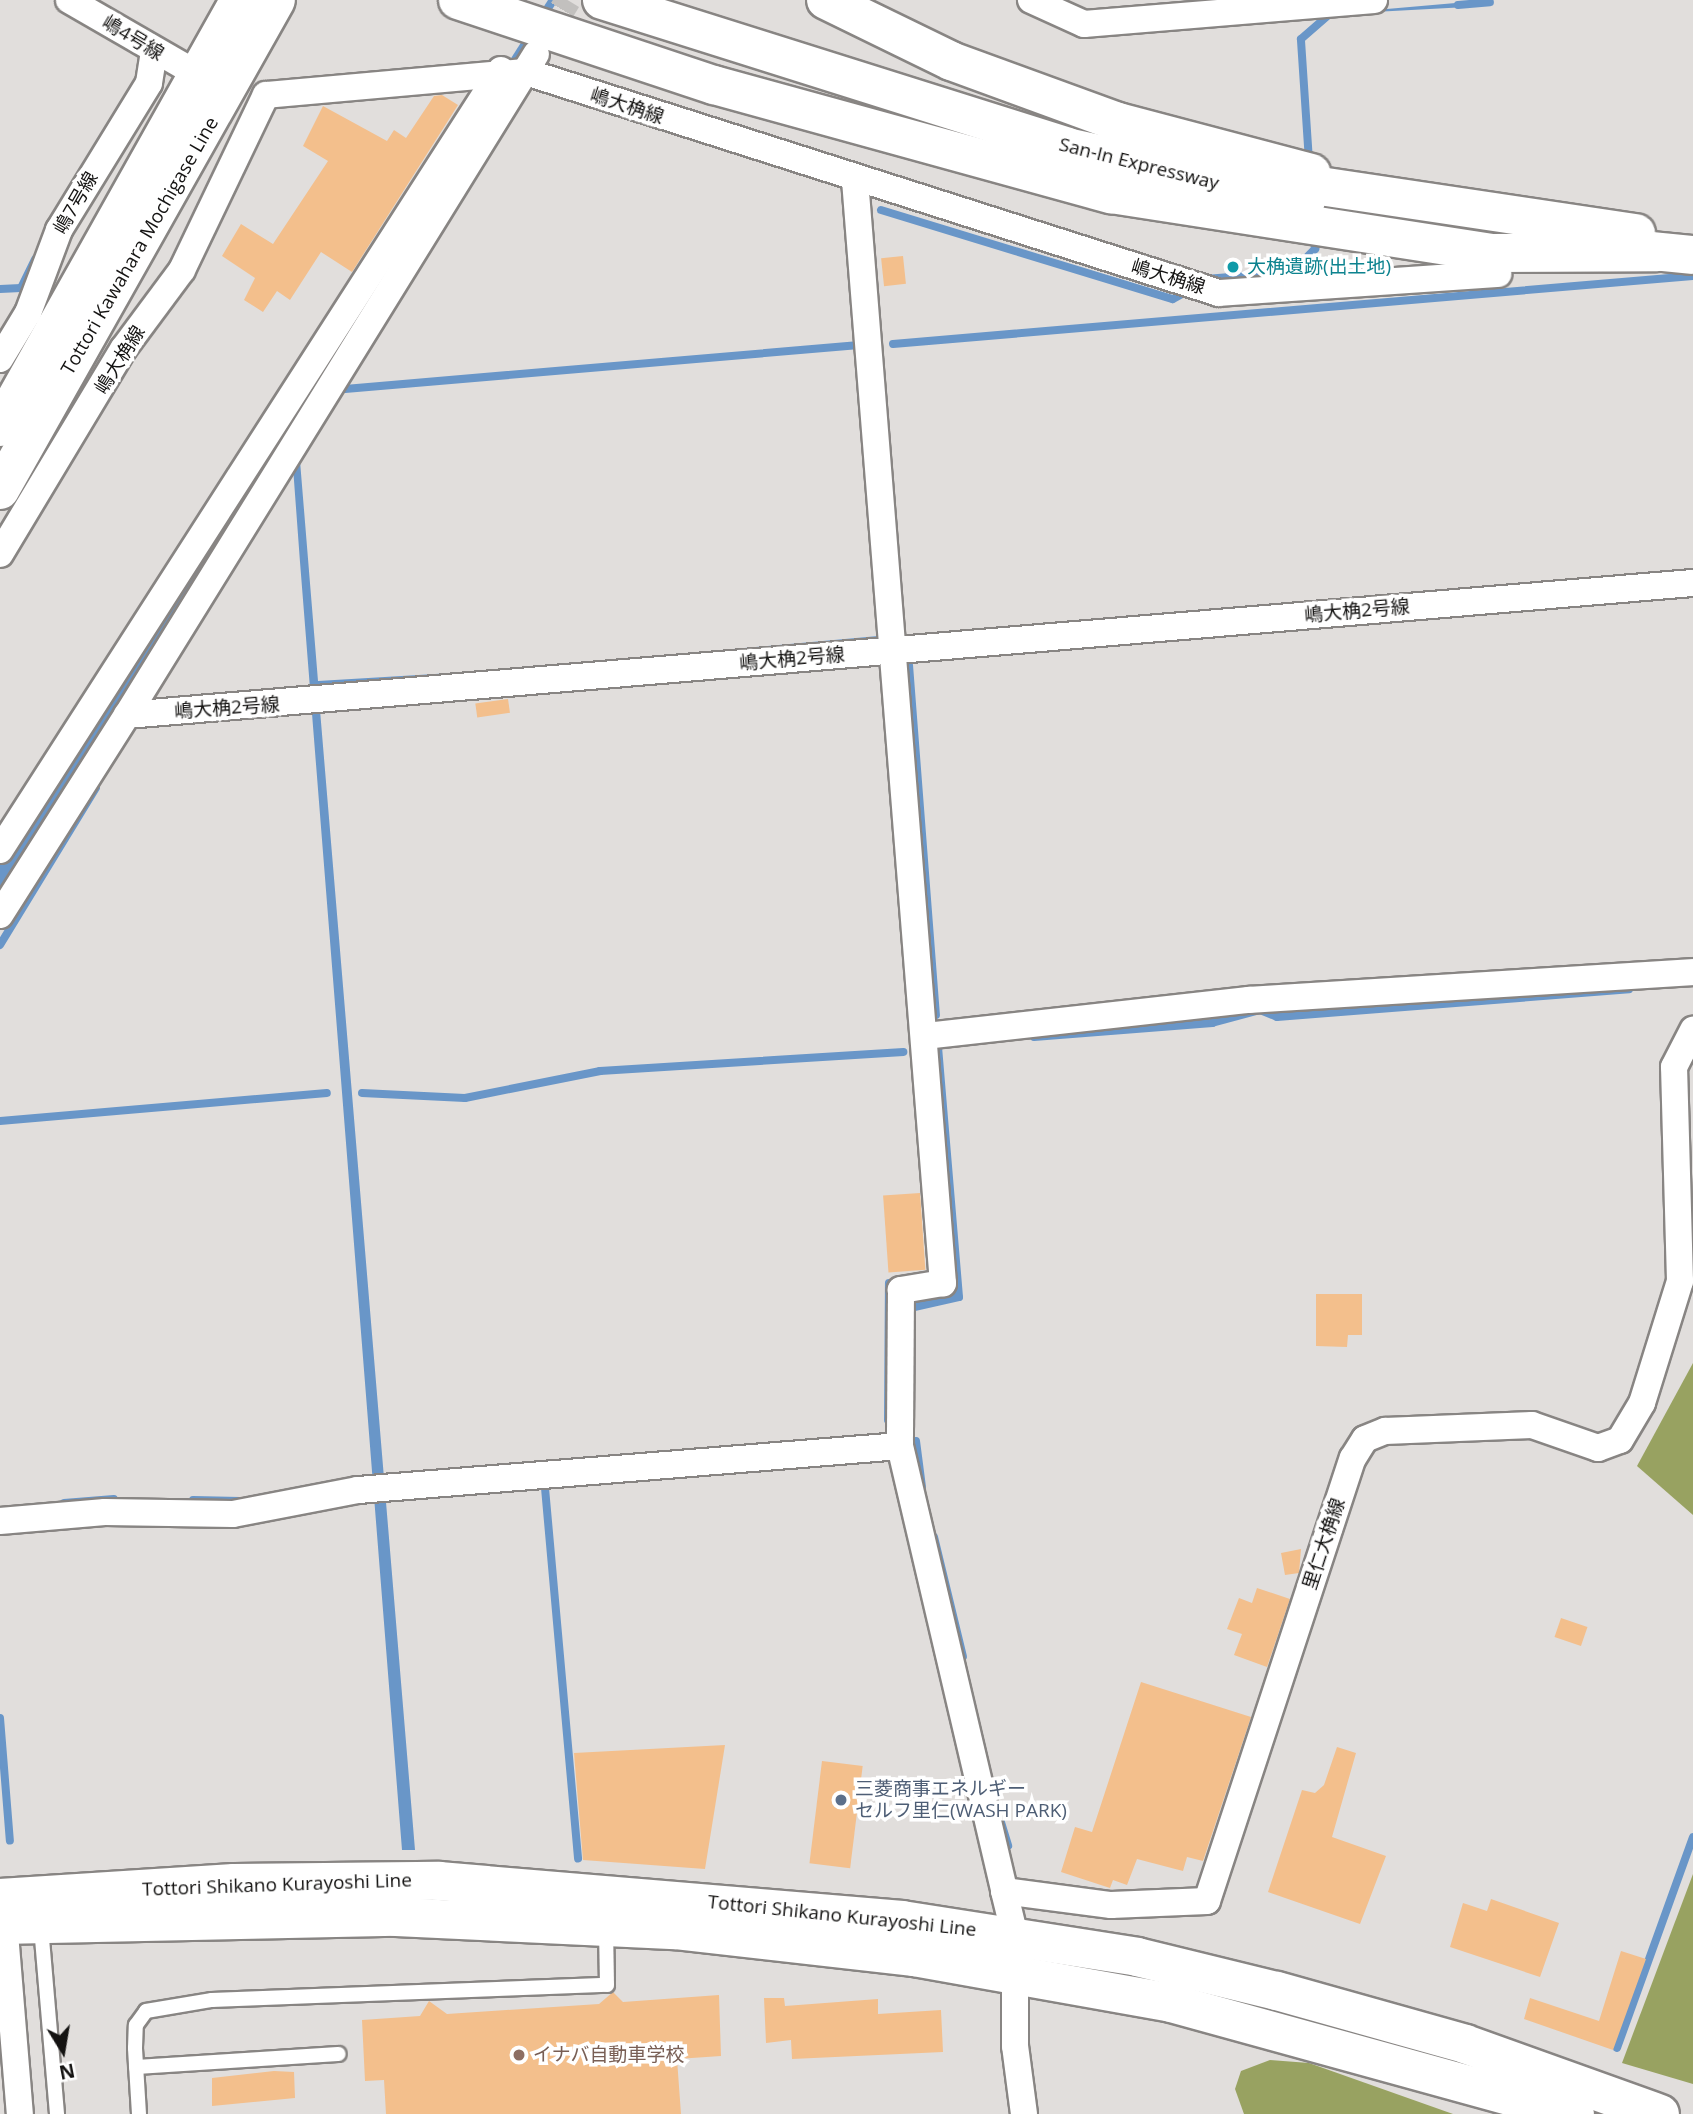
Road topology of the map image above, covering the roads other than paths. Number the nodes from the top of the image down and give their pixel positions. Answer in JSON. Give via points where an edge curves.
{"nodes":[{"id":1,"x":69,"y":0,"type":"edge"},
{"id":2,"x":240,"y":0,"type":"edge"},
{"id":3,"x":276,"y":0,"type":"edge"},
{"id":4,"x":457,"y":0,"type":"edge"},
{"id":5,"x":602,"y":0,"type":"edge"},
{"id":6,"x":657,"y":0,"type":"edge"},
{"id":7,"x":826,"y":0,"type":"edge"},
{"id":8,"x":1031,"y":0,"type":"edge"},
{"id":9,"x":1374,"y":0,"type":"edge"},
{"id":10,"x":153,"y":50,"type":"junction"},
{"id":11,"x":521,"y":65,"type":"junction"},
{"id":12,"x":232,"y":85,"type":"junction"},
{"id":13,"x":1218,"y":179,"type":"junction"},
{"id":14,"x":855,"y":180,"type":"junction"},
{"id":15,"x":1693,"y":239,"type":"edge"},
{"id":16,"x":1675,"y":254,"type":"edge"},
{"id":17,"x":1498,"y":274,"type":"dead end"},
{"id":18,"x":0,"y":359,"type":"edge"},
{"id":19,"x":0,"y":427,"type":"edge"},
{"id":20,"x":0,"y":490,"type":"edge"},
{"id":21,"x":0,"y":554,"type":"edge"},
{"id":22,"x":1693,"y":583,"type":"edge"},
{"id":23,"x":893,"y":649,"type":"junction"},
{"id":24,"x":127,"y":715,"type":"junction"},
{"id":25,"x":0,"y":850,"type":"edge"},
{"id":26,"x":0,"y":915,"type":"edge"},
{"id":27,"x":1693,"y":972,"type":"edge"},
{"id":28,"x":1693,"y":1030,"type":"edge"},
{"id":29,"x":926,"y":1036,"type":"junction"},
{"id":30,"x":900,"y":1446,"type":"junction"},
{"id":31,"x":0,"y":1521,"type":"edge"},
{"id":32,"x":1004,"y":1891,"type":"junction"},
{"id":33,"x":8,"y":1908,"type":"edge"},
{"id":34,"x":606,"y":1927,"type":"junction"},
{"id":35,"x":1015,"y":1936,"type":"junction"},
{"id":36,"x":1019,"y":1976,"type":"junction"},
{"id":37,"x":339,"y":2054,"type":"dead end"},
{"id":38,"x":136,"y":2067,"type":"junction"},
{"id":39,"x":20,"y":2114,"type":"edge"},
{"id":40,"x":57,"y":2114,"type":"edge"},
{"id":41,"x":139,"y":2114,"type":"edge"},
{"id":42,"x":1024,"y":2114,"type":"edge"},
{"id":43,"x":1575,"y":2114,"type":"edge"},
{"id":44,"x":1660,"y":2114,"type":"edge"}],
"edges":[{"from":1,"to":10,"type":"street","name":"嶋4号線"},
{"from":2,"to":12,"type":"main road","name":"Tottori Kawahara Mochigase Line"},
{"from":3,"to":12,"type":"main road","name":"Tottori Kawahara Mochigase Line"},
{"from":4,"to":13,"type":"main road","via":[[865,130],[1111,194]]},
{"from":5,"to":13,"type":"main road","name":"San-In Expressway","via":[[925,105]]},
{"from":6,"to":13,"type":"main road","name":"San-In Expressway"},
{"from":7,"to":13,"type":"main road","via":[[951,61]]},
{"from":8,"to":9,"type":"street","via":[[1084,24]]},
{"from":10,"to":12,"type":"street","name":"嶋4号線"},
{"from":10,"to":18,"type":"street","name":"嶋7号線","via":[[149,83],[59,230],[28,313]]},
{"from":11,"to":12,"type":"street","name":"嶋大桷線"},
{"from":11,"to":14,"type":"street","name":"嶋大桷線"},
{"from":11,"to":24,"type":"street"},
{"from":11,"to":25,"type":"street"},
{"from":12,"to":19,"type":"main road","name":"Tottori Kawahara Mochigase Line"},
{"from":12,"to":20,"type":"main road","name":"Tottori Kawahara Mochigase Line"},
{"from":12,"to":21,"type":"street","name":"嶋大桷線","via":[[183,270],[124,348]]},
{"from":13,"to":15,"type":"main road"},
{"from":13,"to":16,"type":"main road","via":[[1490,253]]},
{"from":14,"to":17,"type":"street","name":"嶋大桷線","via":[[1219,293]]},
{"from":14,"to":23,"type":"street"},
{"from":22,"to":23,"type":"street","name":"嶋大桷2号線"},
{"from":23,"to":24,"type":"street","name":"嶋大桷2号線"},
{"from":23,"to":29,"type":"street"},
{"from":24,"to":26,"type":"street"},
{"from":27,"to":29,"type":"street","via":[[1249,1000]]},
{"from":28,"to":32,"type":"street","name":"里仁大桷線","via":[[1674,1067],[1680,1281],[1642,1403],[1620,1440],[1598,1448],[1532,1425],[1385,1431],[1365,1439],[1353,1458],[1207,1900],[1111,1905]]},
{"from":29,"to":30,"type":"street","via":[[943,1283],[901,1290]]},
{"from":30,"to":31,"type":"street","via":[[359,1490],[233,1514],[105,1512]]},
{"from":30,"to":32,"type":"street"},
{"from":32,"to":35,"type":"street"},
{"from":33,"to":34,"type":"main road","name":"Tottori Shikano Kurayoshi Line"},
{"from":33,"to":35,"type":"main road","name":"Tottori Shikano Kurayoshi Line","via":[[234,1883],[439,1881]]},
{"from":33,"to":39,"type":"street"},
{"from":33,"to":40,"type":"lane"},
{"from":34,"to":36,"type":"main road","name":"Tottori Shikano Kurayoshi Line","via":[[901,1955]]},
{"from":34,"to":38,"type":"lane","via":[[607,1985],[167,2004],[146,2011],[136,2025]]},
{"from":35,"to":36,"type":"street"},
{"from":35,"to":44,"type":"main road","name":"Tottori Shikano Kurayoshi Line","via":[[1277,1991],[1465,2044]]},
{"from":36,"to":42,"type":"street","via":[[1015,2046]]},
{"from":36,"to":43,"type":"main road","name":"Tottori Shikano Kurayoshi Line","via":[[1171,2003]]},
{"from":37,"to":38,"type":"lane"},
{"from":38,"to":41,"type":"lane"}]}
